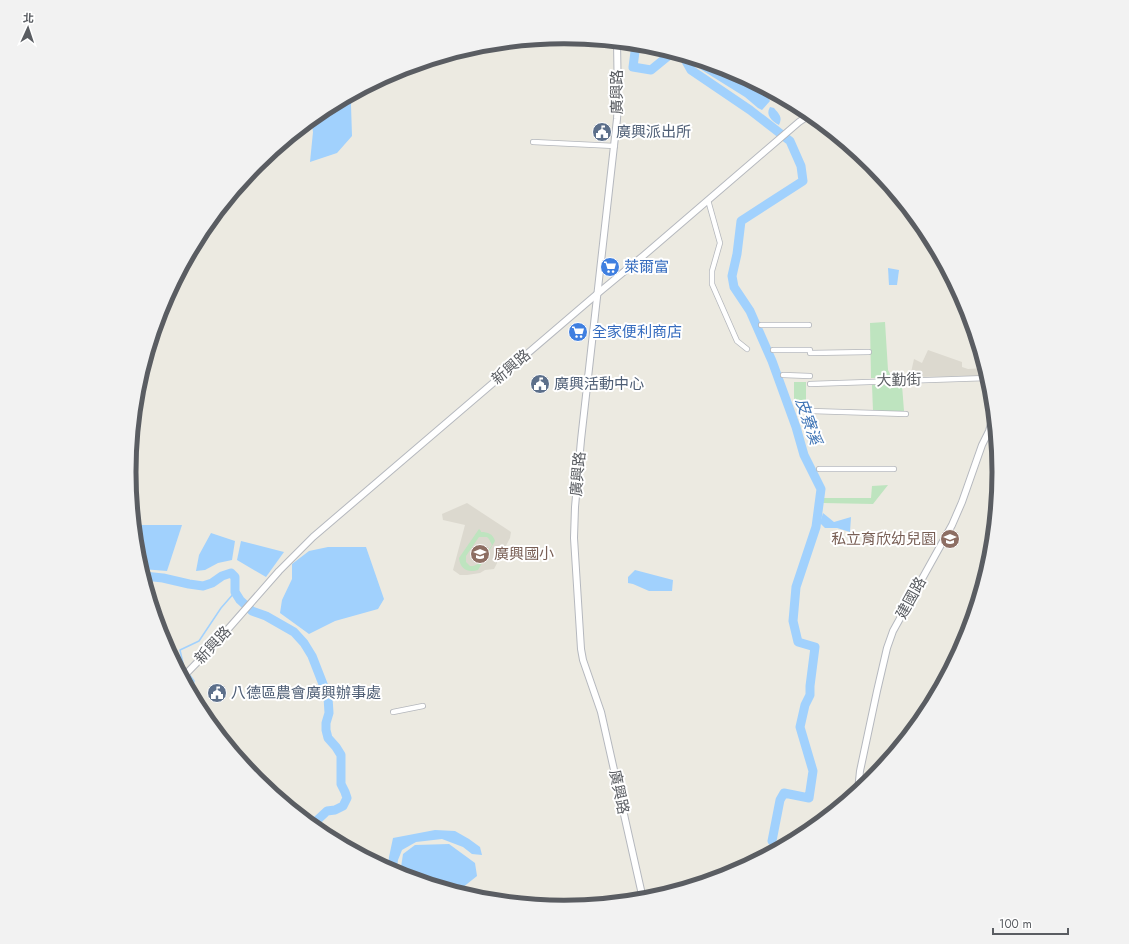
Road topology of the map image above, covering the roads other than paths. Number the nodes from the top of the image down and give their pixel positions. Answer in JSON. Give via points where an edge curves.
{"nodes":[{"id":1,"x":617,"y":48,"type":"edge"},
{"id":2,"x":805,"y":118,"type":"edge"},
{"id":3,"x":533,"y":142,"type":"dead end"},
{"id":4,"x":615,"y":146,"type":"junction"},
{"id":5,"x":708,"y":200,"type":"junction"},
{"id":6,"x":597,"y":294,"type":"junction"},
{"id":7,"x":761,"y":325,"type":"dead end"},
{"id":8,"x":809,"y":325,"type":"dead end"},
{"id":9,"x":747,"y":349,"type":"dead end"},
{"id":10,"x":773,"y":350,"type":"dead end"},
{"id":11,"x":869,"y":352,"type":"dead end"},
{"id":12,"x":783,"y":376,"type":"dead end"},
{"id":13,"x":810,"y":376,"type":"dead end"},
{"id":14,"x":982,"y":378,"type":"edge"},
{"id":15,"x":810,"y":384,"type":"dead end"},
{"id":16,"x":811,"y":411,"type":"dead end"},
{"id":17,"x":906,"y":414,"type":"dead end"},
{"id":18,"x":990,"y":427,"type":"edge"},
{"id":19,"x":819,"y":469,"type":"dead end"},
{"id":20,"x":894,"y":469,"type":"dead end"},
{"id":21,"x":187,"y":673,"type":"edge"},
{"id":22,"x":423,"y":706,"type":"dead end"},
{"id":23,"x":393,"y":712,"type":"dead end"},
{"id":24,"x":859,"y":783,"type":"edge"},
{"id":25,"x":642,"y":893,"type":"edge"}],
"edges":[{"from":1,"to":4,"type":"street","name":"廣興路","via":[[618,103]]},
{"from":2,"to":5,"type":"street","name":"新興路"},
{"from":3,"to":4,"type":"street"},
{"from":4,"to":6,"type":"street","name":"廣興路"},
{"from":5,"to":6,"type":"street","name":"新興路"},
{"from":5,"to":9,"type":"street","via":[[720,243],[712,271],[712,284],[737,341]]},
{"from":6,"to":21,"type":"street","name":"新興路","via":[[313,537]]},
{"from":6,"to":25,"type":"street","name":"廣興路","via":[[575,507],[574,538],[581,649],[602,712]]},
{"from":7,"to":8,"type":"street"},
{"from":10,"to":11,"type":"street"},
{"from":12,"to":13,"type":"street"},
{"from":14,"to":15,"type":"street","name":"大勤街"},
{"from":16,"to":17,"type":"street"},
{"from":18,"to":24,"type":"street","name":"建國路","via":[[952,525],[893,632],[887,648]]},
{"from":19,"to":20,"type":"street"},
{"from":22,"to":23,"type":"street"}]}
